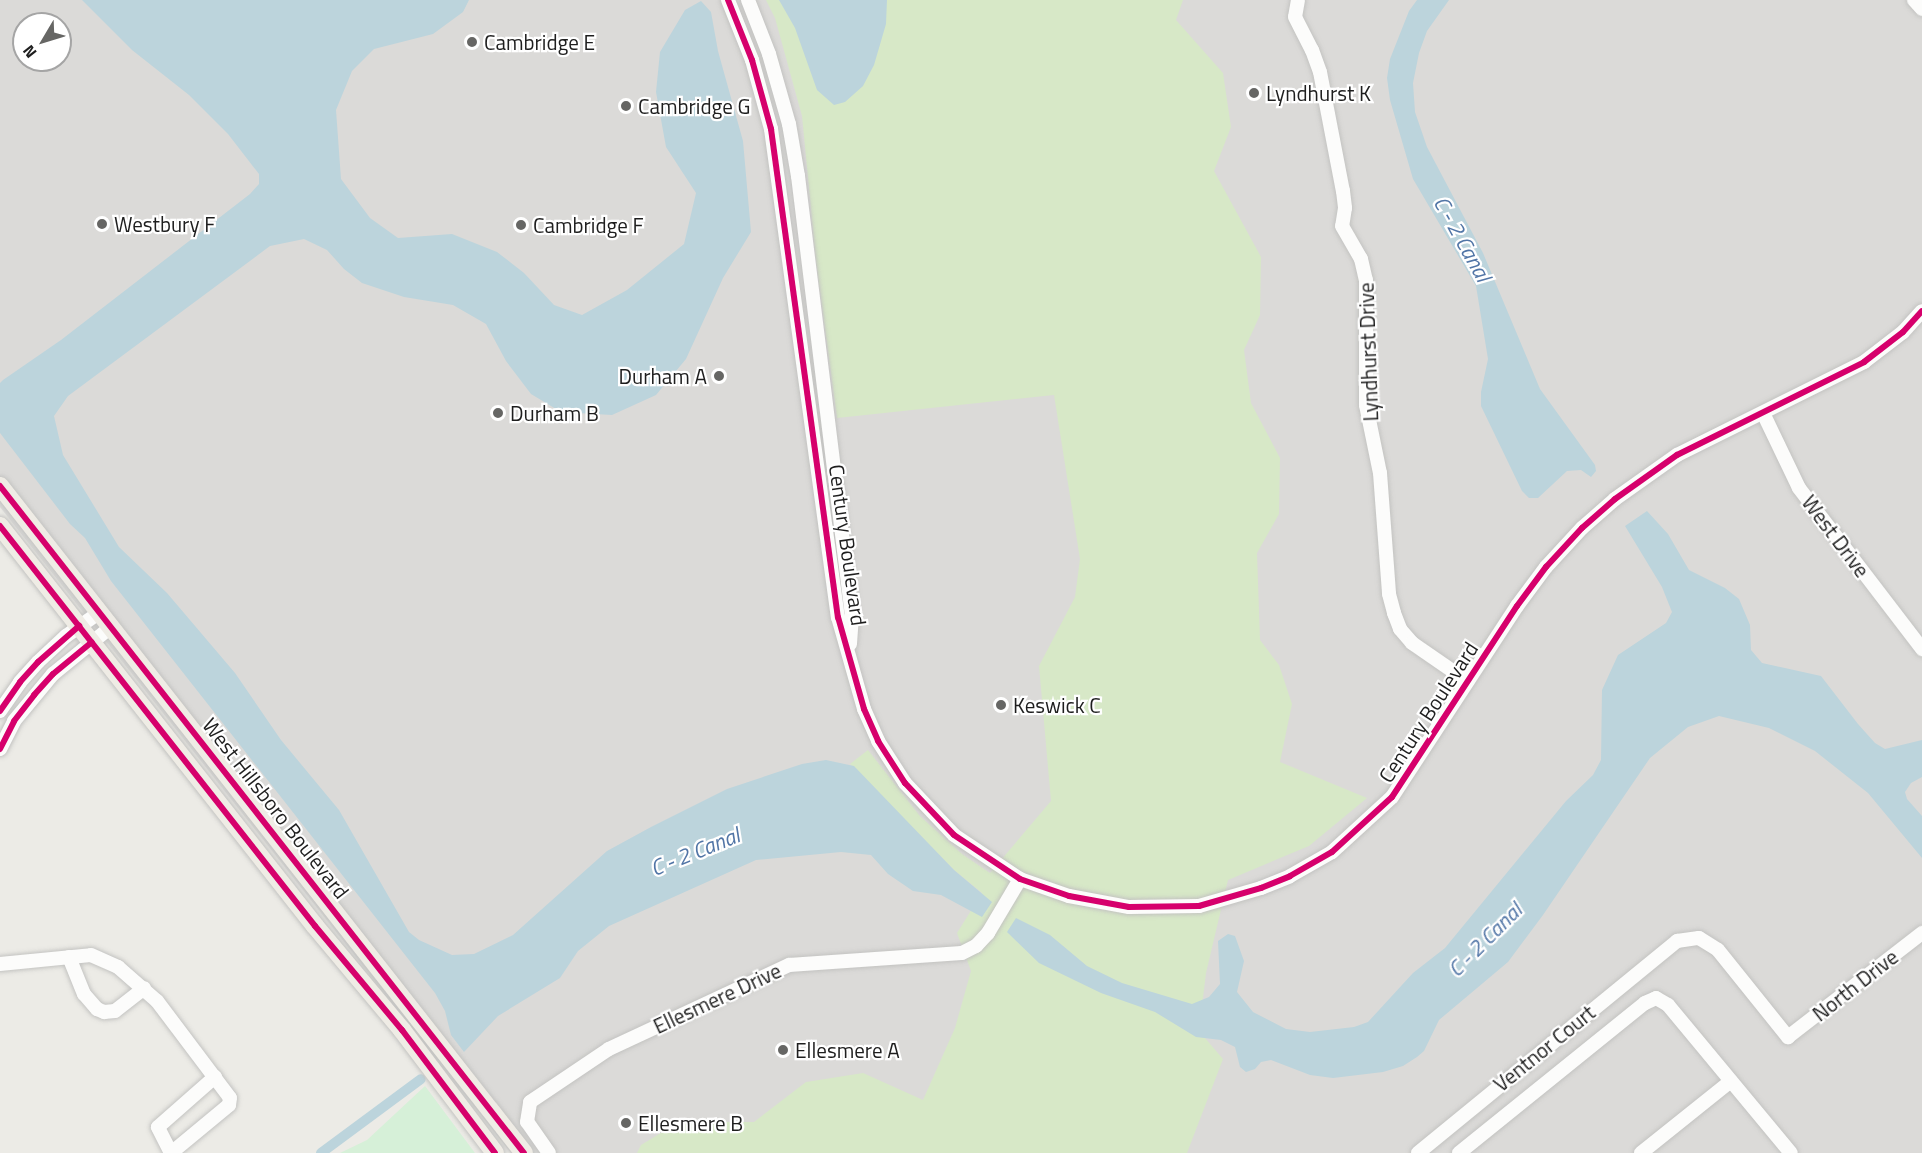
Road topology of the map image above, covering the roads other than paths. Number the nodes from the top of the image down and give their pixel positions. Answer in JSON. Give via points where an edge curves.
{"nodes":[{"id":1,"x":728,"y":0,"type":"edge"},
{"id":2,"x":748,"y":0,"type":"edge"},
{"id":3,"x":1298,"y":0,"type":"edge"},
{"id":4,"x":1914,"y":0,"type":"edge"},
{"id":5,"x":1922,"y":9,"type":"edge"},
{"id":6,"x":1922,"y":311,"type":"edge"},
{"id":7,"x":1764,"y":415,"type":"junction"},
{"id":8,"x":0,"y":486,"type":"edge"},
{"id":9,"x":0,"y":526,"type":"edge"},
{"id":10,"x":106,"y":619,"type":"junction"},
{"id":11,"x":80,"y":626,"type":"junction"},
{"id":12,"x":92,"y":642,"type":"junction"},
{"id":13,"x":1922,"y":650,"type":"edge"},
{"id":14,"x":849,"y":652,"type":"junction"},
{"id":15,"x":1467,"y":681,"type":"junction"},
{"id":16,"x":0,"y":711,"type":"edge"},
{"id":17,"x":0,"y":749,"type":"edge"},
{"id":18,"x":1020,"y":879,"type":"junction"},
{"id":19,"x":315,"y":926,"type":"junction"},
{"id":20,"x":1922,"y":933,"type":"edge"},
{"id":21,"x":1672,"y":944,"type":"joint"},
{"id":22,"x":69,"y":957,"type":"junction"},
{"id":23,"x":374,"y":962,"type":"junction"},
{"id":24,"x":0,"y":964,"type":"edge"},
{"id":25,"x":144,"y":988,"type":"junction"},
{"id":26,"x":215,"y":1077,"type":"junction"},
{"id":27,"x":1731,"y":1081,"type":"junction"},
{"id":28,"x":171,"y":1153,"type":"edge"},
{"id":29,"x":495,"y":1153,"type":"edge"},
{"id":30,"x":524,"y":1153,"type":"edge"},
{"id":31,"x":549,"y":1153,"type":"edge"},
{"id":32,"x":1418,"y":1153,"type":"edge"},
{"id":33,"x":1459,"y":1153,"type":"edge"},
{"id":34,"x":1641,"y":1153,"type":"edge"},
{"id":35,"x":1791,"y":1153,"type":"edge"}],
"edges":[{"from":1,"to":14,"type":"street","name":"Century Boulevard","via":[[752,60],[771,129],[838,617]]},
{"from":2,"to":14,"type":"street","name":"Century Boulevard","via":[[769,54],[798,176],[852,615]]},
{"from":3,"to":15,"type":"street","name":"Lyndhurst Drive","via":[[1295,17],[1316,59],[1335,148],[1346,207],[1342,226],[1361,259],[1366,280],[1366,405],[1380,473],[1389,594],[1400,629],[1412,643]]},
{"from":4,"to":5,"type":"street"},
{"from":6,"to":7,"type":"street","name":"Century Boulevard","via":[[1887,347]]},
{"from":7,"to":13,"type":"street","name":"West Drive","via":[[1799,488]]},
{"from":7,"to":15,"type":"street","name":"Century Boulevard","via":[[1674,457],[1582,528],[1516,606]]},
{"from":8,"to":10,"type":"main road","name":"West Hillsboro Boulevard"},
{"from":9,"to":11,"type":"main road","name":"West Hillsboro Boulevard"},
{"from":10,"to":11,"type":"street"},
{"from":10,"to":12,"type":"street"},
{"from":10,"to":23,"type":"main road","name":"West Hillsboro Boulevard"},
{"from":11,"to":12,"type":"main road","name":"West Hillsboro Boulevard"},
{"from":11,"to":16,"type":"street","via":[[38,662]]},
{"from":12,"to":17,"type":"street","via":[[53,674],[34,696],[14,721]]},
{"from":12,"to":19,"type":"main road","name":"West Hillsboro Boulevard"},
{"from":14,"to":18,"type":"street","name":"Century Boulevard","via":[[864,709],[878,741],[905,783],[954,835]]},
{"from":15,"to":18,"type":"street","name":"Century Boulevard","via":[[1392,797],[1332,852],[1290,876],[1220,901],[1163,907],[1129,907],[1069,896]]},
{"from":18,"to":31,"type":"street","name":"Ellesmere Drive","via":[[988,933],[962,953],[789,965],[609,1049],[534,1097],[527,1112],[529,1128]]},
{"from":19,"to":23,"type":"main road","via":[[327,926],[338,933],[360,960]]},
{"from":19,"to":29,"type":"main road","name":"West Hillsboro Boulevard","via":[[402,1030]]},
{"from":20,"to":21,"type":"street","name":"North Drive","via":[[1788,1037],[1718,950],[1699,938]]},
{"from":21,"to":32,"type":"street","name":"Ventnor Court"},
{"from":22,"to":24,"type":"street"},
{"from":22,"to":25,"type":"street","via":[[91,955],[118,966]]},
{"from":22,"to":25,"type":"street","via":[[84,994],[104,1012],[115,1011]]},
{"from":23,"to":30,"type":"main road","name":"West Hillsboro Boulevard"},
{"from":25,"to":26,"type":"street"},
{"from":26,"to":28,"type":"street","via":[[158,1127]]},
{"from":26,"to":28,"type":"street","via":[[230,1098],[229,1105]]},
{"from":27,"to":33,"type":"street","via":[[1668,1005],[1656,998],[1646,1002]]},
{"from":27,"to":34,"type":"street"},
{"from":27,"to":35,"type":"street"}]}
